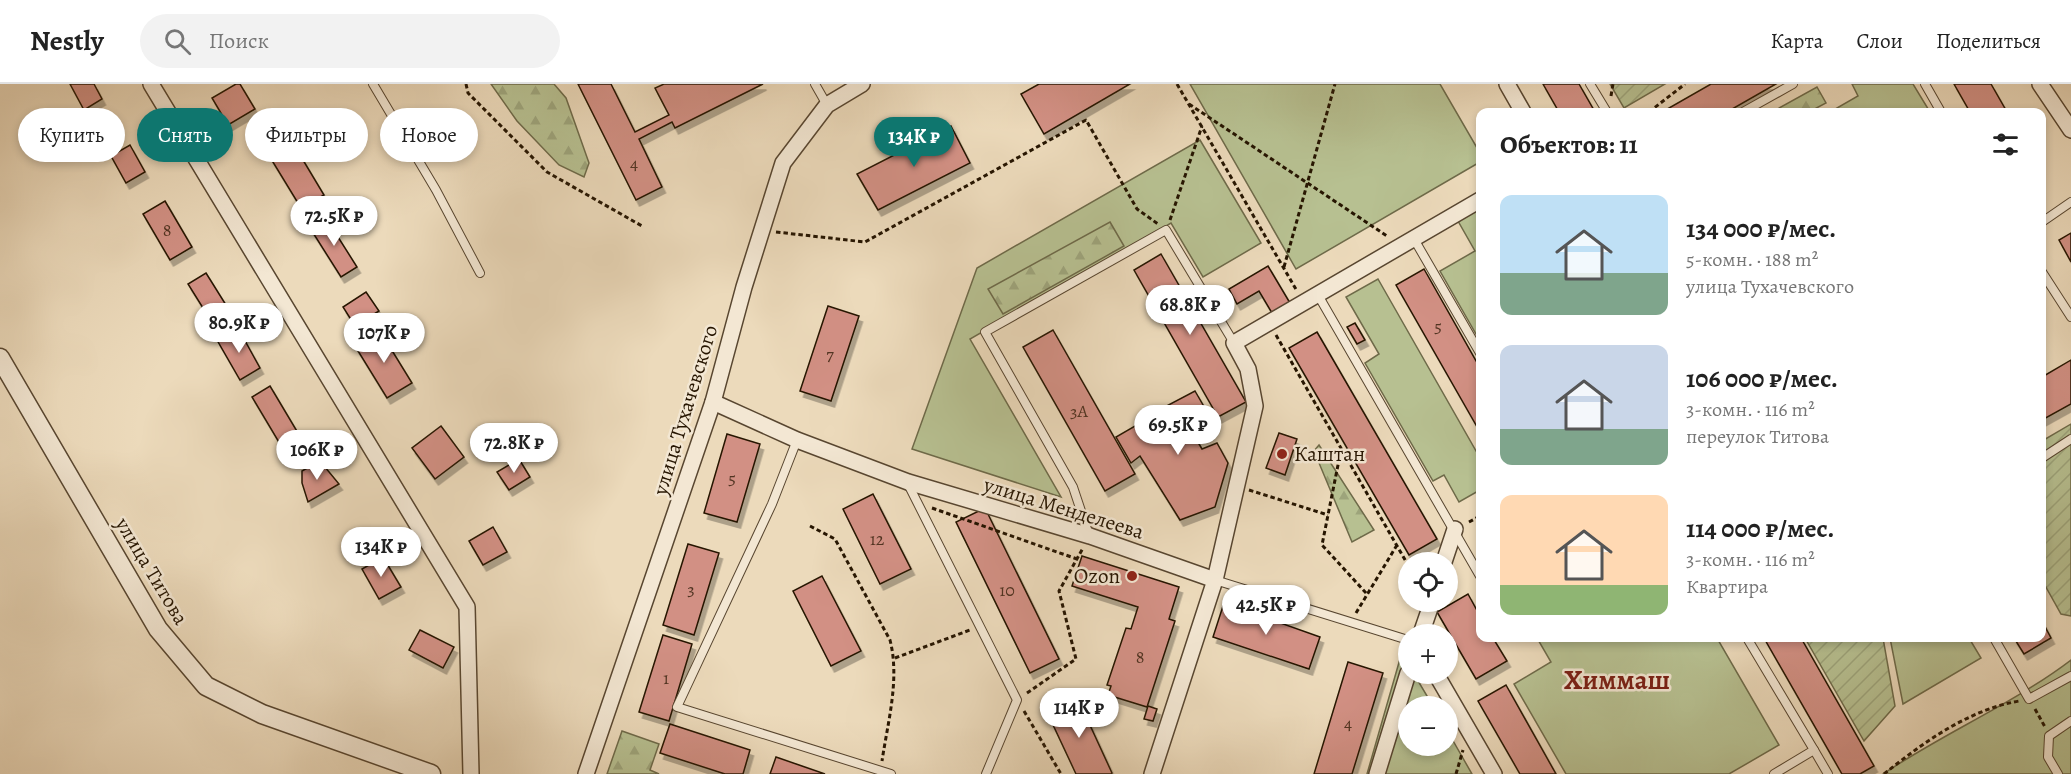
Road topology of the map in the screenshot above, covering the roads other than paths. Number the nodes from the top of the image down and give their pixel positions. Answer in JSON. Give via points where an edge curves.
{"nodes":[{"id":1,"x":151,"y":84,"type":"edge"},
{"id":2,"x":373,"y":84,"type":"edge"},
{"id":3,"x":815,"y":84,"type":"edge"},
{"id":4,"x":862,"y":84,"type":"edge"},
{"id":5,"x":1507,"y":84,"type":"edge"},
{"id":6,"x":1590,"y":84,"type":"edge"},
{"id":7,"x":1793,"y":84,"type":"edge"},
{"id":8,"x":1925,"y":84,"type":"edge"},
{"id":9,"x":2040,"y":84,"type":"edge"},
{"id":10,"x":827,"y":105,"type":"junction"},
{"id":11,"x":1521,"y":108,"type":"edge"},
{"id":12,"x":1604,"y":108,"type":"edge"},
{"id":13,"x":1750,"y":108,"type":"edge"},
{"id":14,"x":1939,"y":108,"type":"edge"},
{"id":15,"x":2071,"y":130,"type":"edge"},
{"id":16,"x":1476,"y":202,"type":"edge"},
{"id":17,"x":2071,"y":202,"type":"edge"},
{"id":18,"x":2046,"y":219,"type":"edge"},
{"id":19,"x":1408,"y":242,"type":"junction"},
{"id":20,"x":480,"y":273,"type":"dead end"},
{"id":21,"x":2046,"y":278,"type":"edge"},
{"id":22,"x":1318,"y":295,"type":"junction"},
{"id":23,"x":2071,"y":317,"type":"edge"},
{"id":24,"x":1234,"y":343,"type":"junction"},
{"id":25,"x":1476,"y":347,"type":"edge"},
{"id":26,"x":0,"y":358,"type":"edge"},
{"id":27,"x":713,"y":402,"type":"junction"},
{"id":28,"x":2071,"y":439,"type":"edge"},
{"id":29,"x":797,"y":440,"type":"junction"},
{"id":30,"x":2046,"y":455,"type":"edge"},
{"id":31,"x":908,"y":482,"type":"junction"},
{"id":32,"x":1455,"y":529,"type":"junction"},
{"id":33,"x":1090,"y":536,"type":"junction"},
{"id":34,"x":1447,"y":552,"type":"edge"},
{"id":35,"x":1476,"y":568,"type":"edge"},
{"id":36,"x":1215,"y":580,"type":"junction"},
{"id":37,"x":1398,"y":637,"type":"edge"},
{"id":38,"x":1749,"y":642,"type":"edge"},
{"id":39,"x":1996,"y":642,"type":"edge"},
{"id":40,"x":2071,"y":676,"type":"edge"},
{"id":41,"x":1405,"y":684,"type":"edge"},
{"id":42,"x":1442,"y":684,"type":"edge"},
{"id":43,"x":2071,"y":721,"type":"edge"},
{"id":44,"x":1814,"y":750,"type":"junction"},
{"id":45,"x":430,"y":774,"type":"edge"},
{"id":46,"x":471,"y":774,"type":"edge"},
{"id":47,"x":586,"y":774,"type":"edge"},
{"id":48,"x":891,"y":774,"type":"edge"},
{"id":49,"x":986,"y":774,"type":"edge"},
{"id":50,"x":1152,"y":774,"type":"edge"},
{"id":51,"x":1377,"y":774,"type":"edge"},
{"id":52,"x":1494,"y":774,"type":"edge"},
{"id":53,"x":1774,"y":774,"type":"edge"},
{"id":54,"x":1828,"y":774,"type":"edge"},
{"id":55,"x":2058,"y":774,"type":"edge"}],
"edges":[{"from":1,"to":46,"type":"street","via":[[467,607]]},
{"from":2,"to":20,"type":"lane"},
{"from":3,"to":10,"type":"lane"},
{"from":4,"to":10,"type":"street","name":"улица Тухачевского"},
{"from":5,"to":11,"type":"street"},
{"from":6,"to":12,"type":"lane"},
{"from":7,"to":13,"type":"lane"},
{"from":8,"to":14,"type":"lane"},
{"from":9,"to":15,"type":"street"},
{"from":10,"to":27,"type":"street","name":"улица Тухачевского","via":[[783,163]]},
{"from":16,"to":19,"type":"street"},
{"from":17,"to":18,"type":"lane"},
{"from":19,"to":22,"type":"street"},
{"from":19,"to":25,"type":"lane"},
{"from":21,"to":23,"type":"lane"},
{"from":22,"to":24,"type":"street"},
{"from":22,"to":32,"type":"lane"},
{"from":24,"to":33,"type":"lane","via":[[1166,230],[985,332],[1073,487]]},
{"from":24,"to":36,"type":"street","via":[[1248,369],[1255,406]]},
{"from":26,"to":45,"type":"street","name":"улица Титова","via":[[158,629],[206,686],[262,714]]},
{"from":27,"to":29,"type":"street","name":"улица Менделеева"},
{"from":27,"to":47,"type":"street","name":"улица Тухачевского"},
{"from":28,"to":30,"type":"lane"},
{"from":29,"to":31,"type":"street","name":"улица Менделеева"},
{"from":29,"to":48,"type":"lane","via":[[772,504],[677,707]]},
{"from":31,"to":33,"type":"street","name":"улица Менделеева"},
{"from":31,"to":49,"type":"lane","via":[[1017,700]]},
{"from":32,"to":34,"type":"street"},
{"from":32,"to":35,"type":"lane"},
{"from":33,"to":36,"type":"street","name":"улица Менделеева"},
{"from":36,"to":37,"type":"lane","name":"улица Менделеева"},
{"from":36,"to":50,"type":"street"},
{"from":38,"to":44,"type":"lane"},
{"from":39,"to":40,"type":"lane","via":[[2029,699]]},
{"from":41,"to":51,"type":"street"},
{"from":42,"to":52,"type":"street"},
{"from":43,"to":55,"type":"lane","via":[[2049,736],[2048,757]]},
{"from":44,"to":53,"type":"lane"},
{"from":44,"to":54,"type":"lane"}]}
